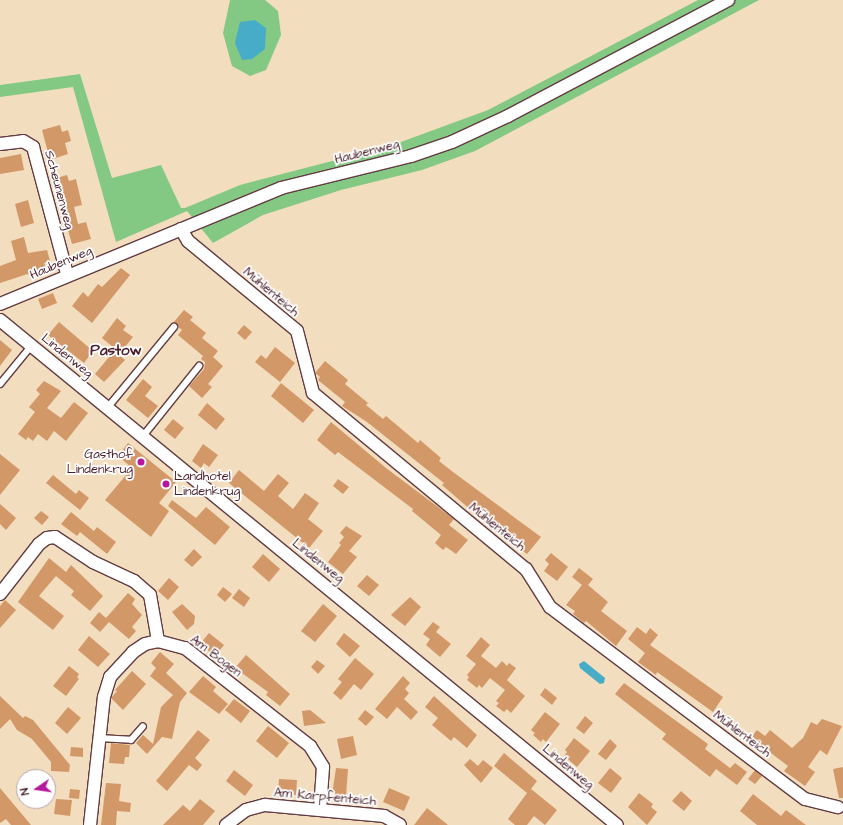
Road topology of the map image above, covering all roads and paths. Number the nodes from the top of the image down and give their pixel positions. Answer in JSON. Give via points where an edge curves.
{"nodes":[{"id":1,"x":728,"y":0,"type":"edge"},
{"id":2,"x":0,"y":144,"type":"edge"},
{"id":3,"x":181,"y":229,"type":"junction"},
{"id":4,"x":68,"y":274,"type":"junction"},
{"id":5,"x":0,"y":304,"type":"edge"},
{"id":6,"x":0,"y":320,"type":"edge"},
{"id":7,"x":174,"y":328,"type":"dead end"},
{"id":8,"x":32,"y":345,"type":"junction"},
{"id":9,"x":198,"y":366,"type":"dead end"},
{"id":10,"x":0,"y":384,"type":"edge"},
{"id":11,"x":108,"y":407,"type":"junction"},
{"id":12,"x":143,"y":436,"type":"junction"},
{"id":13,"x":0,"y":594,"type":"edge"},
{"id":14,"x":158,"y":641,"type":"junction"},
{"id":15,"x":143,"y":726,"type":"dead end"},
{"id":16,"x":98,"y":738,"type":"junction"},
{"id":17,"x":838,"y":807,"type":"dead end"},
{"id":18,"x":320,"y":810,"type":"junction"},
{"id":19,"x":90,"y":825,"type":"edge"},
{"id":20,"x":226,"y":825,"type":"edge"},
{"id":21,"x":400,"y":825,"type":"edge"},
{"id":22,"x":617,"y":825,"type":"edge"}],
"edges":[{"from":1,"to":3,"type":"street","name":"Haubenweg","via":[[508,116],[452,142],[411,156],[281,188]]},
{"from":2,"to":4,"type":"street","name":"Scheunenweg","via":[[23,141],[33,147]]},
{"from":3,"to":4,"type":"street","name":"Haubenweg"},
{"from":3,"to":17,"type":"street","name":"Mühlenteich","via":[[188,241],[296,331],[313,393],[526,569],[550,607],[805,799]]},
{"from":4,"to":5,"type":"street","name":"Haubenweg"},
{"from":6,"to":8,"type":"street","name":"Lindenweg"},
{"from":7,"to":11,"type":"lane"},
{"from":8,"to":10,"type":"lane"},
{"from":8,"to":11,"type":"street","name":"Lindenweg"},
{"from":9,"to":12,"type":"lane"},
{"from":11,"to":12,"type":"street","name":"Lindenweg"},
{"from":12,"to":22,"type":"street","name":"Lindenweg"},
{"from":13,"to":14,"type":"street","via":[[39,544],[47,538],[55,537],[93,562],[134,581],[150,595]]},
{"from":14,"to":16,"type":"street","via":[[145,644],[132,652],[110,677],[104,697]]},
{"from":14,"to":18,"type":"street","name":"Am Bogen","via":[[185,648],[310,746],[323,767]]},
{"from":15,"to":16,"type":"lane","via":[[131,740]]},
{"from":16,"to":19,"type":"street"},
{"from":18,"to":20,"type":"street","name":"Am Karpfenteich","via":[[266,805],[246,810]]},
{"from":18,"to":21,"type":"street","name":"Am Karpfenteich","via":[[384,816]]}]}
